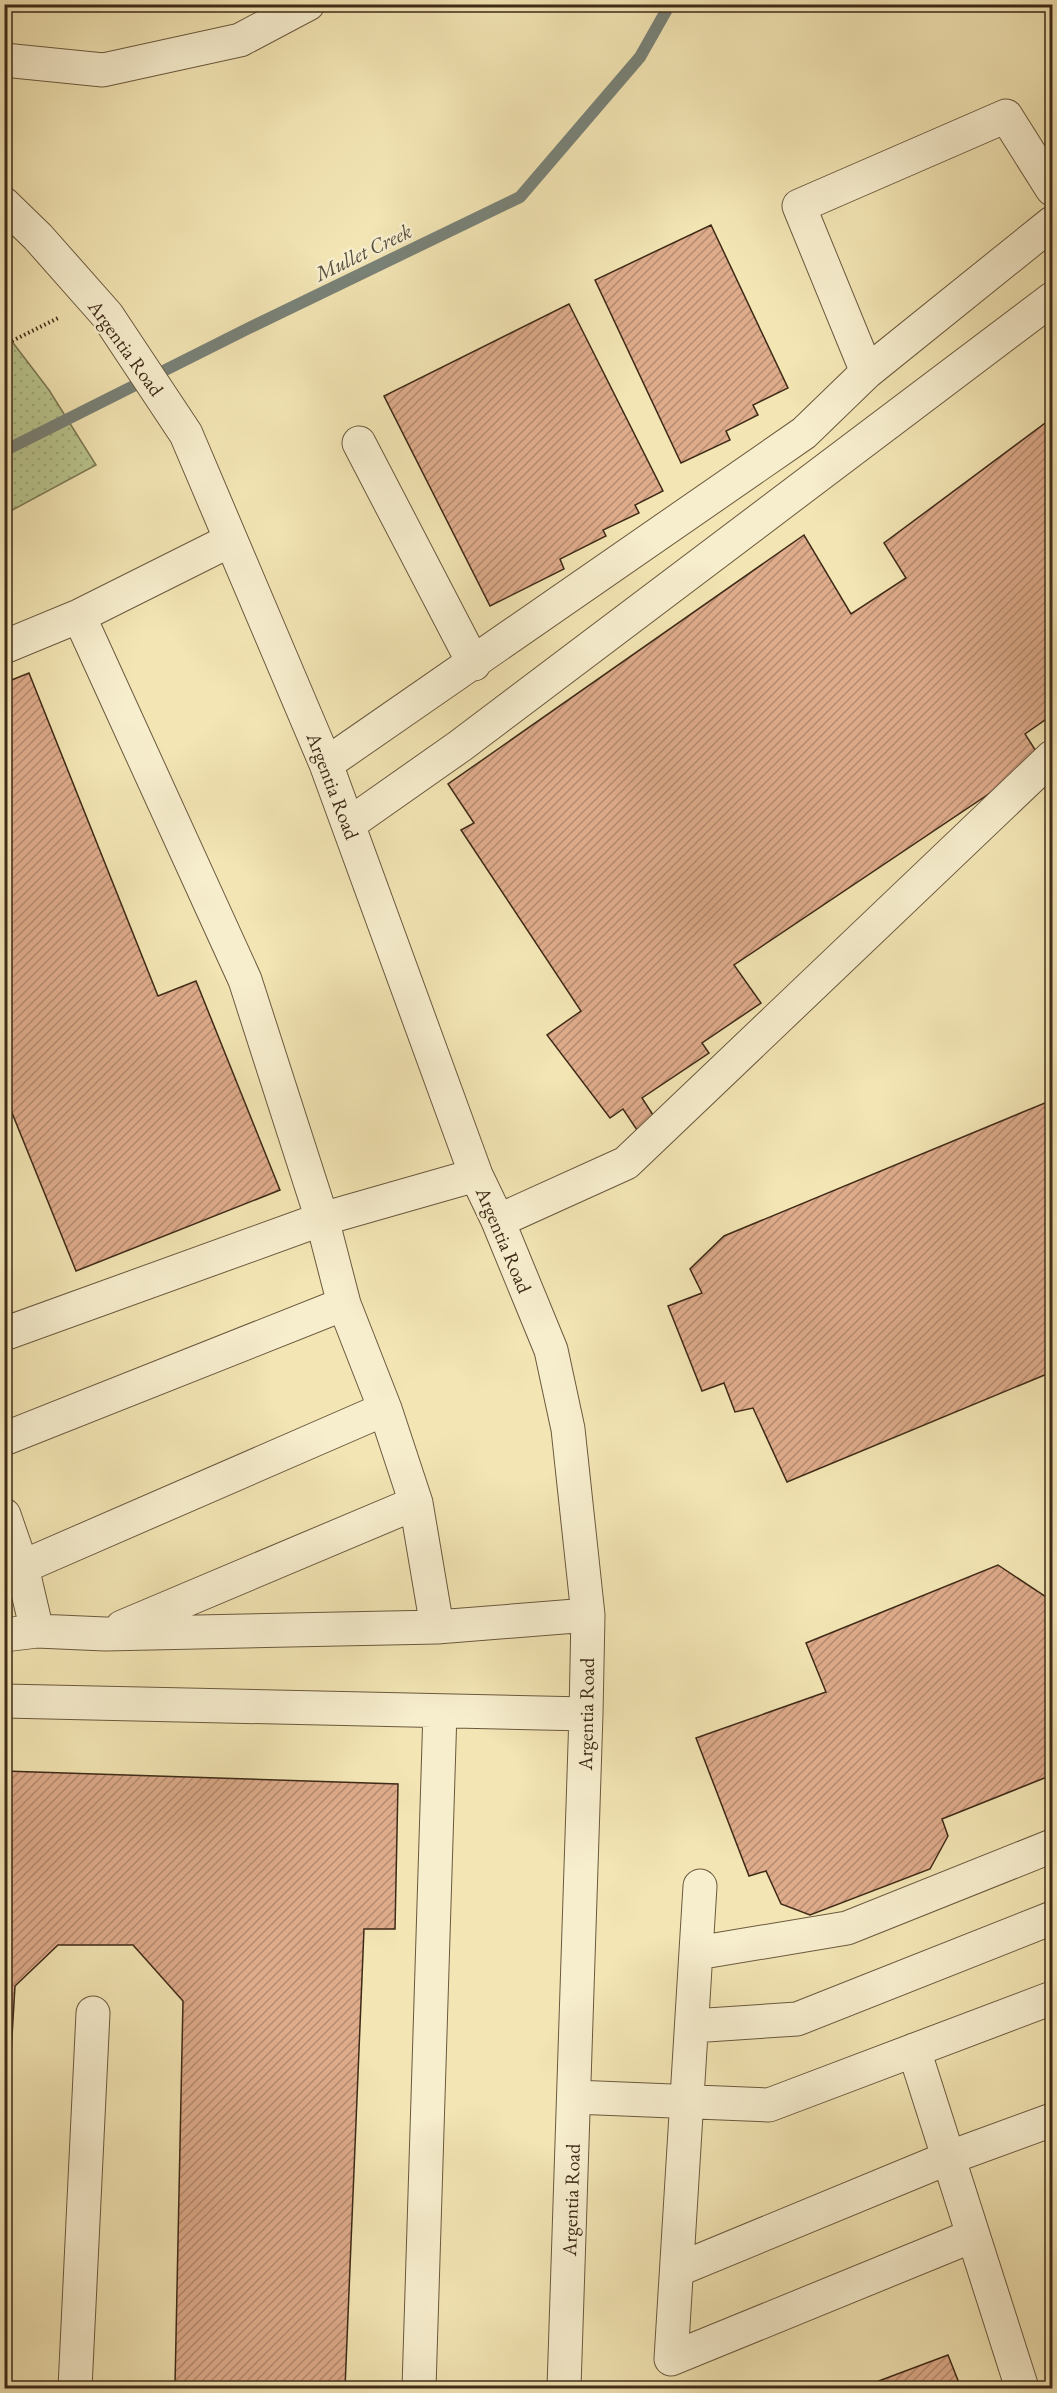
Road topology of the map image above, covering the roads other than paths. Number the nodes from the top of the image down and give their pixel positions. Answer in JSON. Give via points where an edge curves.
{"nodes":[{"id":1,"x":308,"y":4,"type":"edge"},
{"id":2,"x":4,"y":60,"type":"edge"},
{"id":3,"x":1053,"y":189,"type":"edge"},
{"id":4,"x":4,"y":204,"type":"edge"},
{"id":5,"x":1053,"y":223,"type":"edge"},
{"id":6,"x":1053,"y":299,"type":"edge"},
{"id":7,"x":867,"y":372,"type":"junction"},
{"id":8,"x":359,"y":442,"type":"dead end"},
{"id":9,"x":231,"y":540,"type":"junction"},
{"id":10,"x":80,"y":616,"type":"junction"},
{"id":11,"x":4,"y":647,"type":"edge"},
{"id":12,"x":474,"y":664,"type":"junction"},
{"id":13,"x":1053,"y":757,"type":"edge"},
{"id":14,"x":326,"y":764,"type":"junction"},
{"id":15,"x":349,"y":824,"type":"junction"},
{"id":16,"x":476,"y":1175,"type":"junction"},
{"id":17,"x":322,"y":1219,"type":"junction"},
{"id":18,"x":498,"y":1221,"type":"junction"},
{"id":19,"x":344,"y":1305,"type":"junction"},
{"id":20,"x":4,"y":1334,"type":"edge"},
{"id":21,"x":385,"y":1409,"type":"junction"},
{"id":22,"x":4,"y":1439,"type":"edge"},
{"id":23,"x":416,"y":1503,"type":"junction"},
{"id":24,"x":4,"y":1515,"type":"edge"},
{"id":25,"x":22,"y":1567,"type":"junction"},
{"id":26,"x":588,"y":1615,"type":"junction"},
{"id":27,"x":437,"y":1627,"type":"junction"},
{"id":28,"x":38,"y":1631,"type":"junction"},
{"id":29,"x":105,"y":1634,"type":"junction"},
{"id":30,"x":4,"y":1635,"type":"edge"},
{"id":31,"x":4,"y":1701,"type":"edge"},
{"id":32,"x":440,"y":1711,"type":"junction"},
{"id":33,"x":586,"y":1714,"type":"junction"},
{"id":34,"x":1053,"y":1846,"type":"edge"},
{"id":35,"x":700,"y":1886,"type":"dead end"},
{"id":36,"x":1053,"y":1918,"type":"edge"},
{"id":37,"x":697,"y":1953,"type":"junction"},
{"id":38,"x":1053,"y":1998,"type":"edge"},
{"id":39,"x":93,"y":2013,"type":"dead end"},
{"id":40,"x":692,"y":2026,"type":"junction"},
{"id":41,"x":914,"y":2050,"type":"junction"},
{"id":42,"x":574,"y":2097,"type":"junction"},
{"id":43,"x":688,"y":2102,"type":"junction"},
{"id":44,"x":1053,"y":2120,"type":"edge"},
{"id":45,"x":948,"y":2158,"type":"junction"},
{"id":46,"x":972,"y":2236,"type":"junction"},
{"id":47,"x":677,"y":2270,"type":"junction"},
{"id":48,"x":75,"y":2388,"type":"edge"},
{"id":49,"x":419,"y":2388,"type":"edge"},
{"id":50,"x":564,"y":2388,"type":"edge"},
{"id":51,"x":1022,"y":2388,"type":"edge"}],
"edges":[{"from":1,"to":2,"type":"street","via":[[240,40],[103,70]]},
{"from":3,"to":7,"type":"street","via":[[1006,116],[799,206]]},
{"from":4,"to":9,"type":"street","name":"Argentia Road","via":[[100,308],[186,434]]},
{"from":5,"to":7,"type":"street"},
{"from":6,"to":15,"type":"street","via":[[460,746]]},
{"from":7,"to":12,"type":"street","via":[[804,433]]},
{"from":8,"to":12,"type":"street"},
{"from":9,"to":10,"type":"street"},
{"from":9,"to":14,"type":"street","name":"Argentia Road"},
{"from":10,"to":11,"type":"street"},
{"from":10,"to":17,"type":"street","via":[[245,980]]},
{"from":12,"to":14,"type":"street"},
{"from":13,"to":18,"type":"street","via":[[626,1163]]},
{"from":14,"to":15,"type":"street","name":"Argentia Road"},
{"from":15,"to":16,"type":"street","name":"Argentia Road"},
{"from":16,"to":17,"type":"street"},
{"from":16,"to":18,"type":"street","name":"Argentia Road"},
{"from":17,"to":19,"type":"street"},
{"from":17,"to":20,"type":"street"},
{"from":18,"to":26,"type":"street","name":"Argentia Road","via":[[551,1350],[568,1429]]},
{"from":19,"to":21,"type":"street"},
{"from":19,"to":22,"type":"street"},
{"from":21,"to":23,"type":"street"},
{"from":21,"to":25,"type":"street"},
{"from":23,"to":27,"type":"street"},
{"from":23,"to":29,"type":"street"},
{"from":24,"to":25,"type":"street"},
{"from":25,"to":28,"type":"street"},
{"from":26,"to":27,"type":"street"},
{"from":26,"to":33,"type":"street","name":"Argentia Road"},
{"from":27,"to":29,"type":"street"},
{"from":28,"to":29,"type":"street"},
{"from":28,"to":30,"type":"street"},
{"from":31,"to":32,"type":"street"},
{"from":32,"to":33,"type":"street"},
{"from":32,"to":49,"type":"street"},
{"from":33,"to":42,"type":"street","name":"Argentia Road"},
{"from":34,"to":37,"type":"street","via":[[848,1928]]},
{"from":35,"to":37,"type":"street"},
{"from":36,"to":40,"type":"street","via":[[797,2019]]},
{"from":37,"to":40,"type":"street"},
{"from":38,"to":41,"type":"street"},
{"from":39,"to":48,"type":"street"},
{"from":40,"to":43,"type":"street"},
{"from":41,"to":43,"type":"street","via":[[769,2104]]},
{"from":41,"to":45,"type":"street"},
{"from":42,"to":43,"type":"street"},
{"from":42,"to":50,"type":"street","name":"Argentia Road"},
{"from":43,"to":47,"type":"street"},
{"from":44,"to":45,"type":"street"},
{"from":45,"to":46,"type":"street"},
{"from":45,"to":47,"type":"street"},
{"from":46,"to":47,"type":"street","via":[[671,2360]]},
{"from":46,"to":51,"type":"street"}]}
